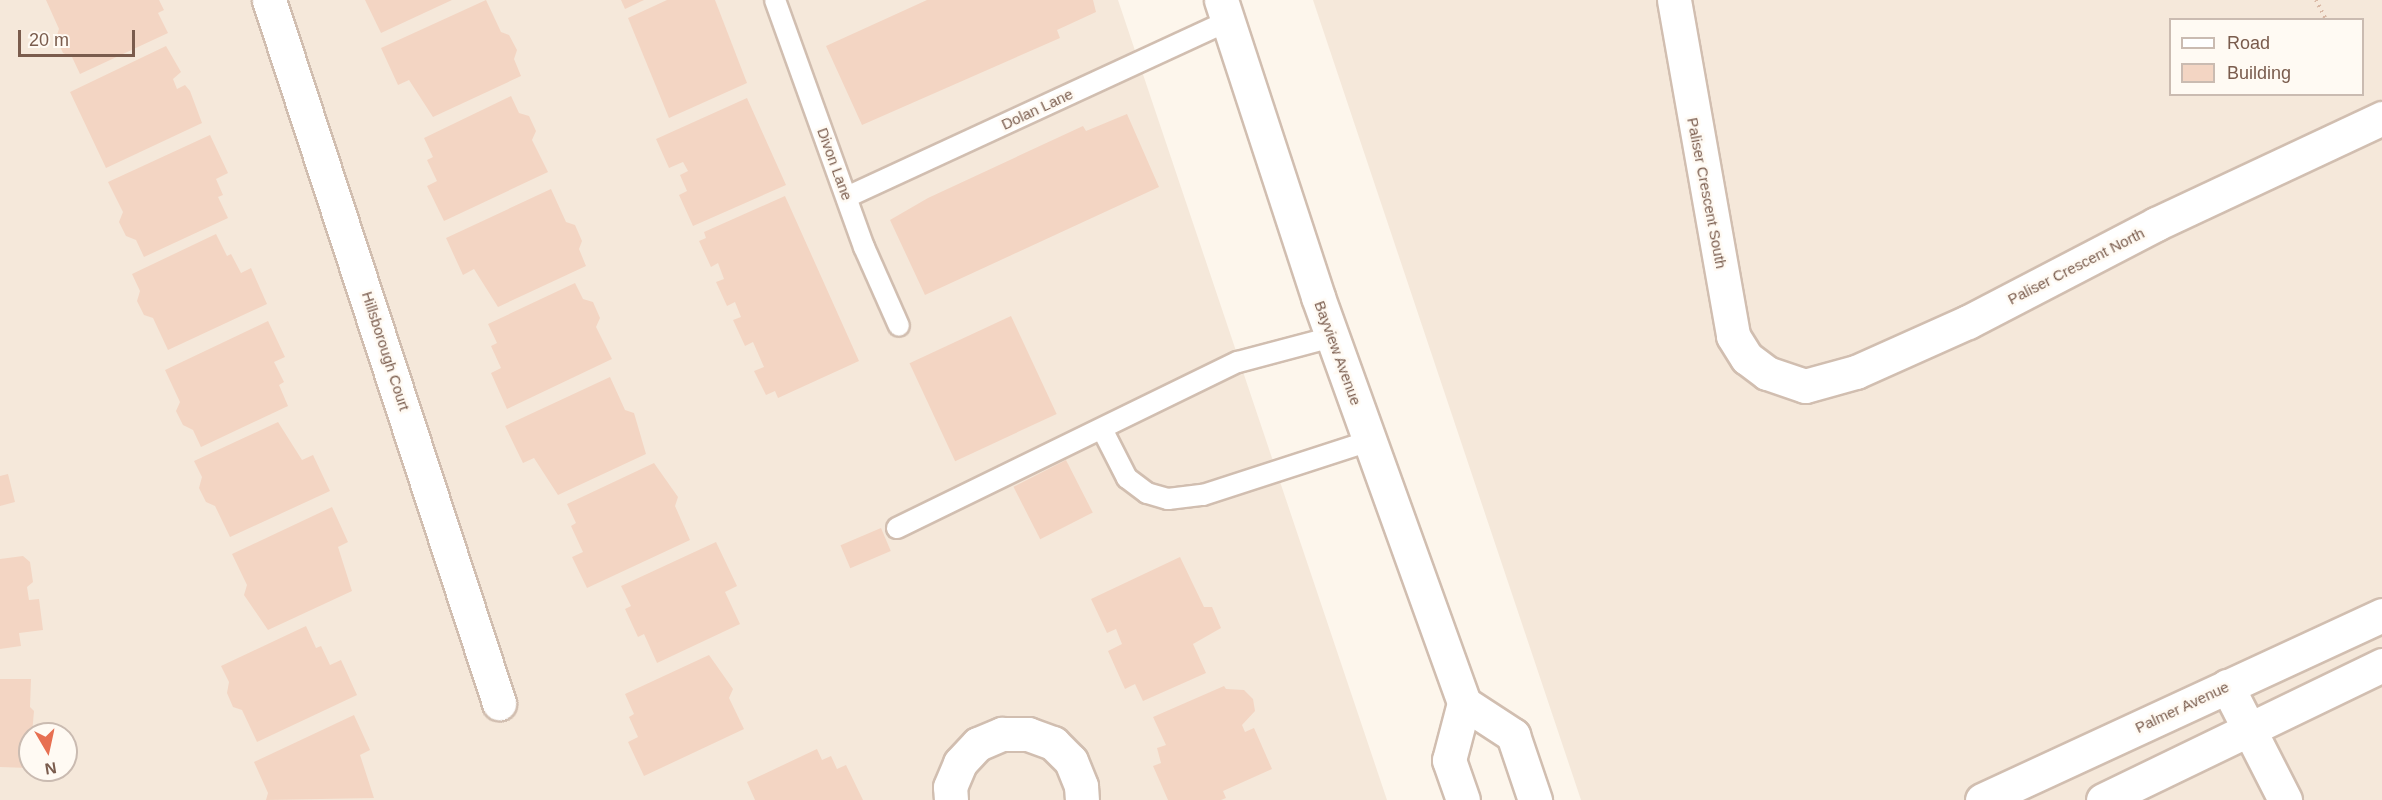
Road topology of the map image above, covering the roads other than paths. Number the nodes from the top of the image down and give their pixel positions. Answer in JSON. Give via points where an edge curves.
{"nodes":[{"id":1,"x":269,"y":0,"type":"edge"},
{"id":2,"x":775,"y":0,"type":"edge"},
{"id":3,"x":1674,"y":0,"type":"edge"},
{"id":4,"x":1224,"y":10,"type":"edge"},
{"id":5,"x":2382,"y":118,"type":"edge"},
{"id":6,"x":847,"y":196,"type":"junction"},
{"id":7,"x":899,"y":326,"type":"dead end"},
{"id":8,"x":1332,"y":338,"type":"junction"},
{"id":9,"x":1766,"y":372,"type":"joint"},
{"id":10,"x":1102,"y":429,"type":"junction"},
{"id":11,"x":1369,"y":441,"type":"junction"},
{"id":12,"x":897,"y":528,"type":"dead end"},
{"id":13,"x":2382,"y":615,"type":"edge"},
{"id":14,"x":2382,"y":665,"type":"edge"},
{"id":15,"x":2227,"y":686,"type":"junction"},
{"id":16,"x":499,"y":703,"type":"dead end"},
{"id":17,"x":1464,"y":703,"type":"junction"},
{"id":18,"x":2250,"y":728,"type":"junction"},
{"id":19,"x":951,"y":800,"type":"edge"},
{"id":20,"x":1082,"y":800,"type":"edge"},
{"id":21,"x":1463,"y":800,"type":"edge"},
{"id":22,"x":1535,"y":800,"type":"edge"},
{"id":23,"x":1982,"y":800,"type":"edge"},
{"id":24,"x":2103,"y":800,"type":"edge"},
{"id":25,"x":2285,"y":800,"type":"edge"}],
"edges":[{"from":1,"to":16,"type":"street","name":"Hillsborough Court"},
{"from":2,"to":6,"type":"lane","name":"Divon Lane"},
{"from":3,"to":9,"type":"street","name":"Paliser Crescent South","via":[[1732,336],[1747,358]]},
{"from":4,"to":6,"type":"lane","name":"Dolan Lane"},
{"from":4,"to":8,"type":"street","name":"Bayview Avenue"},
{"from":5,"to":9,"type":"street","name":"Paliser Crescent North","via":[[1856,372],[1804,386]]},
{"from":6,"to":7,"type":"lane","name":"Divon Lane"},
{"from":8,"to":10,"type":"lane","via":[[1238,362]]},
{"from":8,"to":11,"type":"street","name":"Bayview Avenue"},
{"from":10,"to":11,"type":"lane","via":[[1127,478],[1147,493],[1168,499],[1203,495]]},
{"from":10,"to":12,"type":"lane"},
{"from":11,"to":17,"type":"street","name":"Bayview Avenue"},
{"from":13,"to":15,"type":"street","name":"Palmer Avenue"},
{"from":14,"to":18,"type":"street"},
{"from":15,"to":18,"type":"street"},
{"from":15,"to":23,"type":"street","name":"Palmer Avenue"},
{"from":17,"to":21,"type":"street","via":[[1449,760]]},
{"from":17,"to":22,"type":"street","via":[[1513,735]]},
{"from":18,"to":24,"type":"street"},
{"from":18,"to":25,"type":"street"},
{"from":19,"to":20,"type":"street","via":[[950,787],[960,763],[978,744],[1002,734],[1028,734],[1053,743],[1071,761],[1082,786]]}]}
